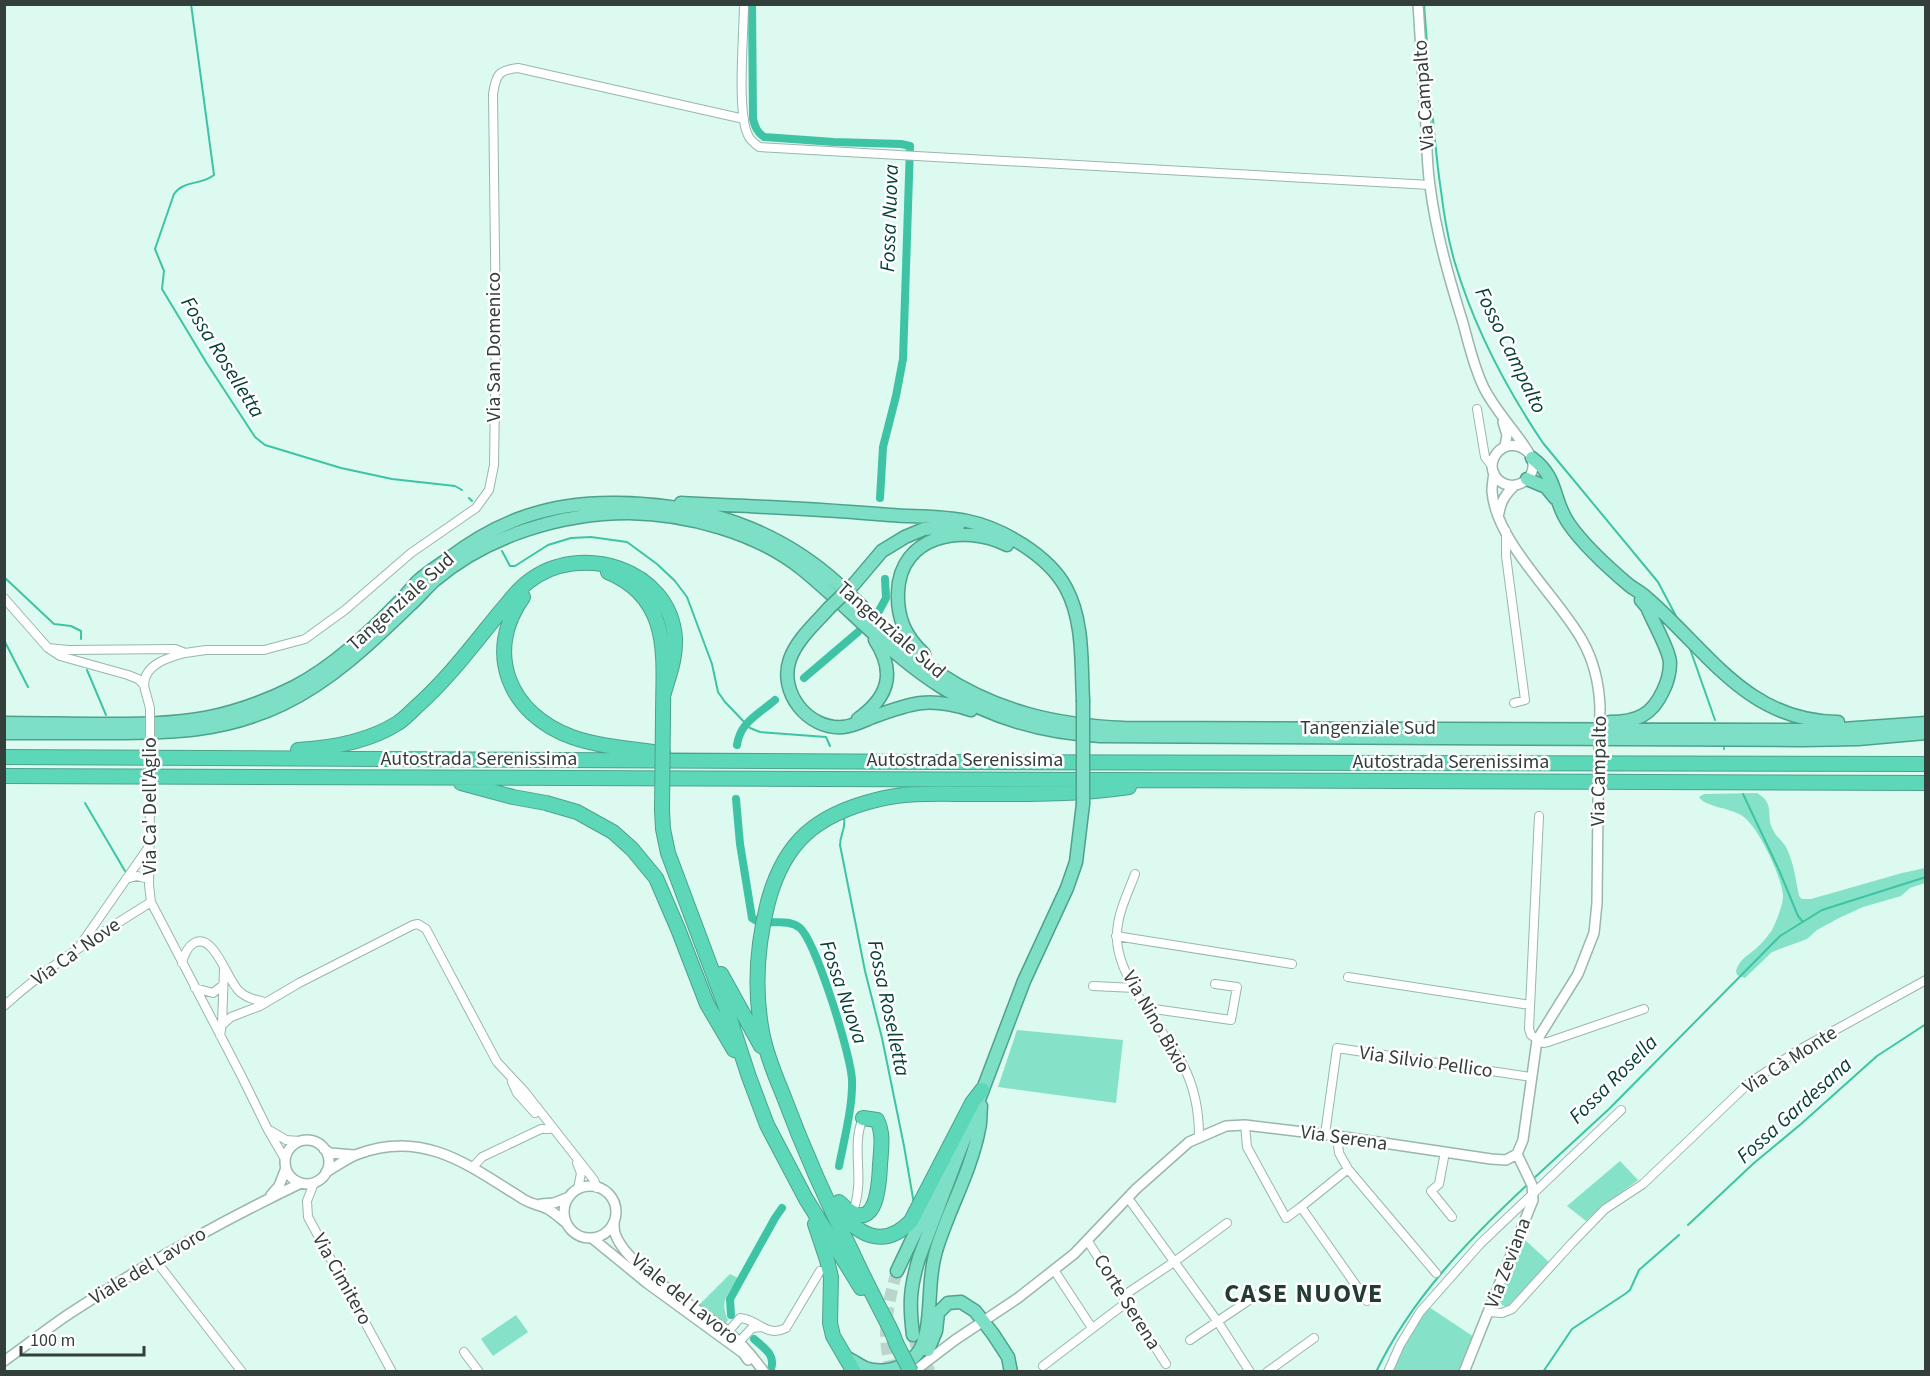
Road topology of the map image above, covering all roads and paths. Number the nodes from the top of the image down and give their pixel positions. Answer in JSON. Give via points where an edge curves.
{"nodes":[{"id":1,"x":744,"y":4,"type":"edge"},
{"id":2,"x":1418,"y":4,"type":"edge"},
{"id":3,"x":744,"y":119,"type":"junction"},
{"id":4,"x":1430,"y":185,"type":"junction"},
{"id":5,"x":1477,"y":409,"type":"dead end"},
{"id":6,"x":1500,"y":414,"type":"junction"},
{"id":7,"x":1505,"y":447,"type":"junction"},
{"id":8,"x":1530,"y":455,"type":"junction"},
{"id":9,"x":1493,"y":469,"type":"junction"},
{"id":10,"x":1527,"y":479,"type":"junction"},
{"id":11,"x":1515,"y":485,"type":"junction"},
{"id":12,"x":617,"y":503,"type":"junction"},
{"id":13,"x":1559,"y":504,"type":"junction"},
{"id":14,"x":1499,"y":516,"type":"junction"},
{"id":15,"x":1506,"y":531,"type":"junction"},
{"id":16,"x":1003,"y":535,"type":"junction"},
{"id":17,"x":1629,"y":585,"type":"junction"},
{"id":18,"x":1066,"y":588,"type":"junction"},
{"id":19,"x":4,"y":598,"type":"edge"},
{"id":20,"x":866,"y":626,"type":"junction"},
{"id":21,"x":48,"y":648,"type":"junction"},
{"id":22,"x":185,"y":653,"type":"junction"},
{"id":23,"x":144,"y":685,"type":"junction"},
{"id":24,"x":664,"y":693,"type":"junction"},
{"id":25,"x":979,"y":696,"type":"junction"},
{"id":26,"x":1514,"y":703,"type":"dead end"},
{"id":27,"x":1014,"y":722,"type":"junction"},
{"id":28,"x":4,"y":723,"type":"edge"},
{"id":29,"x":1925,"y":726,"type":"edge"},
{"id":30,"x":843,"y":727,"type":"junction"},
{"id":31,"x":1531,"y":729,"type":"junction"},
{"id":32,"x":4,"y":733,"type":"edge"},
{"id":33,"x":4,"y":757,"type":"edge"},
{"id":34,"x":228,"y":758,"type":"junction"},
{"id":35,"x":731,"y":761,"type":"junction"},
{"id":36,"x":1926,"y":764,"type":"edge"},
{"id":37,"x":4,"y":776,"type":"edge"},
{"id":38,"x":441,"y":778,"type":"junction"},
{"id":39,"x":1160,"y":781,"type":"junction"},
{"id":40,"x":1926,"y":783,"type":"edge"},
{"id":41,"x":1539,"y":816,"type":"dead end"},
{"id":42,"x":151,"y":844,"type":"junction"},
{"id":43,"x":1135,"y":874,"type":"dead end"},
{"id":44,"x":126,"y":879,"type":"junction"},
{"id":45,"x":149,"y":879,"type":"junction"},
{"id":46,"x":151,"y":902,"type":"junction"},
{"id":47,"x":692,"y":919,"type":"junction"},
{"id":48,"x":1116,"y":936,"type":"junction"},
{"id":49,"x":78,"y":947,"type":"junction"},
{"id":50,"x":182,"y":963,"type":"junction"},
{"id":51,"x":1292,"y":964,"type":"dead end"},
{"id":52,"x":224,"y":969,"type":"junction"},
{"id":53,"x":1348,"y":977,"type":"dead end"},
{"id":54,"x":1926,"y":980,"type":"edge"},
{"id":55,"x":1215,"y":984,"type":"dead end"},
{"id":56,"x":223,"y":985,"type":"junction"},
{"id":57,"x":1093,"y":986,"type":"dead end"},
{"id":58,"x":195,"y":988,"type":"junction"},
{"id":59,"x":1135,"y":988,"type":"junction"},
{"id":60,"x":265,"y":1002,"type":"junction"},
{"id":61,"x":1530,"y":1005,"type":"junction"},
{"id":62,"x":4,"y":1006,"type":"edge"},
{"id":63,"x":1147,"y":1008,"type":"junction"},
{"id":64,"x":1644,"y":1009,"type":"dead end"},
{"id":65,"x":222,"y":1025,"type":"junction"},
{"id":66,"x":220,"y":1035,"type":"junction"},
{"id":67,"x":1536,"y":1040,"type":"junction"},
{"id":68,"x":770,"y":1063,"type":"junction"},
{"id":69,"x":508,"y":1075,"type":"junction"},
{"id":70,"x":749,"y":1077,"type":"junction"},
{"id":71,"x":1530,"y":1077,"type":"junction"},
{"id":72,"x":982,"y":1090,"type":"junction"},
{"id":73,"x":1621,"y":1110,"type":"dead end"},
{"id":74,"x":863,"y":1118,"type":"joint"},
{"id":75,"x":1245,"y":1125,"type":"junction"},
{"id":76,"x":549,"y":1129,"type":"junction"},
{"id":77,"x":268,"y":1130,"type":"junction"},
{"id":78,"x":1325,"y":1134,"type":"junction"},
{"id":79,"x":1199,"y":1136,"type":"junction"},
{"id":80,"x":1337,"y":1136,"type":"junction"},
{"id":81,"x":300,"y":1141,"type":"junction"},
{"id":82,"x":324,"y":1149,"type":"junction"},
{"id":83,"x":1445,"y":1152,"type":"junction"},
{"id":84,"x":1517,"y":1154,"type":"junction"},
{"id":85,"x":356,"y":1155,"type":"junction"},
{"id":86,"x":285,"y":1163,"type":"junction"},
{"id":87,"x":473,"y":1167,"type":"junction"},
{"id":88,"x":1348,"y":1169,"type":"junction"},
{"id":89,"x":326,"y":1172,"type":"junction"},
{"id":90,"x":816,"y":1176,"type":"junction"},
{"id":91,"x":301,"y":1183,"type":"junction"},
{"id":92,"x":314,"y":1183,"type":"junction"},
{"id":93,"x":597,"y":1188,"type":"junction"},
{"id":94,"x":1533,"y":1188,"type":"junction"},
{"id":95,"x":578,"y":1189,"type":"junction"},
{"id":96,"x":568,"y":1197,"type":"junction"},
{"id":97,"x":1128,"y":1198,"type":"junction"},
{"id":98,"x":806,"y":1199,"type":"junction"},
{"id":99,"x":267,"y":1200,"type":"junction"},
{"id":100,"x":535,"y":1204,"type":"junction"},
{"id":101,"x":855,"y":1205,"type":"dead end"},
{"id":102,"x":1301,"y":1207,"type":"junction"},
{"id":103,"x":1452,"y":1217,"type":"dead end"},
{"id":104,"x":614,"y":1223,"type":"junction"},
{"id":105,"x":1227,"y":1223,"type":"dead end"},
{"id":106,"x":566,"y":1224,"type":"junction"},
{"id":107,"x":592,"y":1238,"type":"junction"},
{"id":108,"x":1088,"y":1240,"type":"junction"},
{"id":109,"x":156,"y":1261,"type":"junction"},
{"id":110,"x":1174,"y":1262,"type":"junction"},
{"id":111,"x":1054,"y":1270,"type":"junction"},
{"id":112,"x":820,"y":1271,"type":"dead end"},
{"id":113,"x":897,"y":1271,"type":"tunnel mouth"},
{"id":114,"x":1436,"y":1273,"type":"dead end"},
{"id":115,"x":1258,"y":1294,"type":"dead end"},
{"id":116,"x":1125,"y":1299,"type":"junction"},
{"id":117,"x":1367,"y":1301,"type":"dead end"},
{"id":118,"x":1489,"y":1312,"type":"junction"},
{"id":119,"x":983,"y":1321,"type":"junction"},
{"id":120,"x":1218,"y":1322,"type":"junction"},
{"id":121,"x":761,"y":1327,"type":"junction"},
{"id":122,"x":1092,"y":1328,"type":"junction"},
{"id":123,"x":728,"y":1332,"type":"junction"},
{"id":124,"x":914,"y":1335,"type":"tunnel mouth"},
{"id":125,"x":1314,"y":1338,"type":"dead end"},
{"id":126,"x":1190,"y":1341,"type":"dead end"},
{"id":127,"x":740,"y":1342,"type":"junction"},
{"id":128,"x":896,"y":1343,"type":"junction"},
{"id":129,"x":464,"y":1352,"type":"dead end"},
{"id":130,"x":845,"y":1357,"type":"junction"},
{"id":131,"x":4,"y":1360,"type":"edge"},
{"id":132,"x":1166,"y":1364,"type":"dead end"},
{"id":133,"x":1042,"y":1366,"type":"dead end"},
{"id":134,"x":242,"y":1371,"type":"edge"},
{"id":135,"x":392,"y":1371,"type":"edge"},
{"id":136,"x":479,"y":1371,"type":"edge"},
{"id":137,"x":759,"y":1371,"type":"edge"},
{"id":138,"x":764,"y":1371,"type":"edge"},
{"id":139,"x":854,"y":1371,"type":"edge"},
{"id":140,"x":912,"y":1371,"type":"edge"},
{"id":141,"x":1011,"y":1371,"type":"edge"},
{"id":142,"x":1250,"y":1371,"type":"edge"},
{"id":143,"x":1267,"y":1371,"type":"edge"},
{"id":144,"x":1388,"y":1371,"type":"edge"},
{"id":145,"x":1464,"y":1371,"type":"edge"}],
"edges":[{"from":1,"to":3,"type":"street"},
{"from":2,"to":4,"type":"street","name":"Via Campalto"},
{"from":3,"to":4,"type":"street","via":[[748,137],[759,147],[774,149]]},
{"from":3,"to":22,"type":"street","name":"Via San Domenico","via":[[518,68],[505,69],[496,77],[494,465],[489,490],[476,508],[411,553],[305,639],[264,650]]},
{"from":4,"to":6,"type":"street","name":"Via Campalto","via":[[1442,252],[1474,363]]},
{"from":5,"to":9,"type":"street","via":[[1485,457]]},
{"from":6,"to":7,"type":"street","via":[[1507,435]]},
{"from":6,"to":8,"type":"street","name":"Via Campalto"},
{"from":7,"to":8,"type":"street","via":[[1516,445]]},
{"from":7,"to":9,"type":"street","via":[[1495,455]]},
{"from":8,"to":10,"type":"street","via":[[1533,469]]},
{"from":8,"to":13,"type":"highway","via":[[1549,475]]},
{"from":9,"to":11,"type":"street","via":[[1502,483]]},
{"from":9,"to":14,"type":"street","name":"Via Campalto","via":[[1492,490]]},
{"from":10,"to":11,"type":"street"},
{"from":10,"to":13,"type":"highway","via":[[1546,487]]},
{"from":11,"to":14,"type":"street","via":[[1501,503]]},
{"from":12,"to":16,"type":"highway","via":[[660,501],[886,514],[967,521]]},
{"from":12,"to":25,"type":"highway","name":"Tangenziale Sud","via":[[708,514],[760,531],[808,559],[923,662]]},
{"from":12,"to":28,"type":"highway","name":"Tangenziale Sud","via":[[537,512],[470,543],[419,581],[346,651],[298,685],[267,699],[205,718],[173,722]]},
{"from":13,"to":17,"type":"highway","via":[[1580,537]]},
{"from":14,"to":15,"type":"street","name":"Via Campalto"},
{"from":15,"to":26,"type":"street","via":[[1525,700]]},
{"from":15,"to":67,"type":"street","name":"Via Campalto","bridge":true,"via":[[1582,639],[1594,670],[1600,707],[1598,903],[1594,933],[1578,974]]},
{"from":16,"to":18,"type":"highway","via":[[1033,552],[1052,568]]},
{"from":16,"to":30,"type":"highway","bridge":true,"via":[[962,526],[924,529],[905,537],[882,551],[793,651],[788,683],[794,699],[807,715],[825,725]]},
{"from":17,"to":29,"type":"highway","via":[[1745,691],[1776,709],[1808,719]]},
{"from":17,"to":31,"type":"highway","via":[[1647,607],[1670,662],[1667,682],[1654,707],[1630,720]]},
{"from":18,"to":25,"type":"highway","via":[[1016,550],[975,534],[950,535],[914,552],[903,567],[898,588],[900,622],[922,652]]},
{"from":18,"to":72,"type":"highway","bridge":true,"via":[[1077,615],[1083,700],[1080,841],[1067,888],[1024,981]]},
{"from":19,"to":21,"type":"street"},
{"from":20,"to":27,"type":"highway","name":"Tangenziale Sud","via":[[943,688]]},
{"from":20,"to":30,"type":"highway","via":[[886,660],[885,686],[873,706]]},
{"from":20,"to":32,"type":"highway","name":"Tangenziale Sud","via":[[800,567],[734,533],[672,517],[630,513],[588,516],[548,524],[475,552],[435,580],[325,680],[253,716],[171,733]]},
{"from":21,"to":22,"type":"street","name":"Via San Domenico","via":[[175,649]]},
{"from":21,"to":23,"type":"street","via":[[74,661],[128,675]]},
{"from":22,"to":23,"type":"street","via":[[158,663]]},
{"from":23,"to":42,"type":"street","name":"Via Ca' Dell'Aglio","bridge":true,"via":[[150,709]]},
{"from":24,"to":34,"type":"highway","via":[[675,640],[671,621],[657,596],[635,576],[616,567],[564,564],[527,582],[430,695],[400,722],[370,738],[348,744]]},
{"from":24,"to":35,"type":"highway","via":[[660,628],[636,589],[618,576],[587,568],[558,573],[534,586],[514,610],[503,644],[508,678],[517,697],[550,727],[573,738],[600,744]]},
{"from":24,"to":47,"type":"highway","bridge":true,"via":[[663,829]]},
{"from":25,"to":31,"type":"highway","name":"Tangenziale Sud","via":[[1022,713],[1098,727]]},
{"from":27,"to":29,"type":"highway","name":"Tangenziale Sud","via":[[1053,732],[1112,736],[1802,740],[1858,739]]},
{"from":27,"to":30,"type":"highway","via":[[954,705],[925,702]]},
{"from":29,"to":31,"type":"highway","name":"Tangenziale Sud","via":[[1801,730]]},
{"from":33,"to":34,"type":"highway","name":"Autostrada Serenissima"},
{"from":34,"to":35,"type":"highway","name":"Autostrada Serenissima"},
{"from":35,"to":36,"type":"highway","name":"Autostrada Serenissima"},
{"from":37,"to":38,"type":"highway","name":"Autostrada Serenissima"},
{"from":38,"to":39,"type":"highway","name":"Autostrada Serenissima"},
{"from":38,"to":70,"type":"highway","via":[[577,812],[613,832],[632,849],[656,878],[707,1004]]},
{"from":39,"to":40,"type":"highway","name":"Autostrada Serenissima"},
{"from":39,"to":68,"type":"highway","via":[[1060,794],[913,794],[878,799],[823,820],[791,849],[780,867],[764,921],[757,976],[762,1032]]},
{"from":41,"to":61,"type":"street"},
{"from":42,"to":44,"type":"street"},
{"from":42,"to":45,"type":"street","name":"Via Ca' Dell'Aglio"},
{"from":43,"to":48,"type":"street","name":"Via Nino Bixio"},
{"from":44,"to":45,"type":"street"},
{"from":44,"to":49,"type":"street"},
{"from":45,"to":46,"type":"street","name":"Via Ca' Dell'Aglio"},
{"from":46,"to":49,"type":"street","name":"Via Ca' Nove"},
{"from":46,"to":50,"type":"street"},
{"from":47,"to":68,"type":"highway"},
{"from":47,"to":70,"type":"highway"},
{"from":48,"to":51,"type":"street"},
{"from":48,"to":59,"type":"street","name":"Via Nino Bixio","via":[[1119,955]]},
{"from":49,"to":62,"type":"street","name":"Via Ca' Nove"},
{"from":50,"to":52,"type":"street","via":[[191,945],[198,941],[213,948]]},
{"from":50,"to":58,"type":"street"},
{"from":52,"to":56,"type":"street"},
{"from":52,"to":60,"type":"street","via":[[239,992]]},
{"from":53,"to":61,"type":"street"},
{"from":54,"to":118,"type":"street","name":"Via Cà Monte","via":[[1797,1051],[1748,1084],[1643,1184],[1605,1209],[1512,1309]]},
{"from":55,"to":63,"type":"street","via":[[1237,987],[1231,1020]]},
{"from":56,"to":58,"type":"street","via":[[213,993]]},
{"from":56,"to":65,"type":"street"},
{"from":57,"to":59,"type":"street"},
{"from":58,"to":66,"type":"street"},
{"from":59,"to":63,"type":"street","name":"Via Nino Bixio"},
{"from":60,"to":65,"type":"street"},
{"from":60,"to":69,"type":"street","via":[[418,924],[426,929],[484,1041]]},
{"from":61,"to":67,"type":"street","via":[[1529,1029]]},
{"from":63,"to":79,"type":"street","name":"Via Nino Bixio","via":[[1183,1065],[1198,1109]]},
{"from":64,"to":67,"type":"street","via":[[1548,1042]]},
{"from":65,"to":66,"type":"street"},
{"from":66,"to":77,"type":"street"},
{"from":67,"to":71,"type":"street"},
{"from":68,"to":90,"type":"highway"},
{"from":69,"to":76,"type":"street","via":[[517,1093]]},
{"from":69,"to":93,"type":"street","via":[[556,1131]]},
{"from":70,"to":98,"type":"highway","via":[[767,1125]]},
{"from":71,"to":78,"type":"street","name":"Via Silvio Pellico","via":[[1337,1048]]},
{"from":71,"to":84,"type":"street","via":[[1523,1140]]},
{"from":72,"to":90,"type":"highway","via":[[911,1221],[897,1233],[863,1233],[845,1218]]},
{"from":72,"to":113,"type":"highway"},
{"from":72,"to":124,"type":"highway","via":[[913,1279],[910,1307]]},
{"from":72,"to":130,"type":"highway","via":[[979,1129],[937,1246],[920,1350],[902,1366],[891,1369],[865,1368]]},
{"from":73,"to":94,"type":"street"},
{"from":74,"to":90,"type":"highway","via":[[877,1120],[882,1130],[879,1191],[870,1211],[858,1215],[847,1210]]},
{"from":74,"to":101,"type":"street","via":[[856,1146]]},
{"from":75,"to":78,"type":"street","name":"Via Serena"},
{"from":75,"to":79,"type":"street","name":"Via Serena","via":[[1226,1126]]},
{"from":75,"to":102,"type":"street","via":[[1247,1147],[1286,1218]]},
{"from":76,"to":87,"type":"street","via":[[541,1129],[482,1157]]},
{"from":76,"to":95,"type":"street","via":[[579,1167]]},
{"from":77,"to":81,"type":"street","via":[[286,1140]]},
{"from":77,"to":86,"type":"street"},
{"from":78,"to":80,"type":"street","name":"Via Serena"},
{"from":79,"to":97,"type":"street","name":"Via Serena"},
{"from":80,"to":83,"type":"street","name":"Via Serena"},
{"from":80,"to":88,"type":"street","via":[[1339,1154]]},
{"from":81,"to":82,"type":"street","name":"Viale del Lavoro","via":[[313,1141]]},
{"from":81,"to":86,"type":"street","name":"Viale del Lavoro","via":[[290,1148]]},
{"from":82,"to":85,"type":"street","name":"Viale del Lavoro"},
{"from":82,"to":89,"type":"street","via":[[328,1160]]},
{"from":83,"to":84,"type":"street","name":"Via Serena","via":[[1506,1160]]},
{"from":83,"to":103,"type":"street","via":[[1439,1184],[1431,1191]]},
{"from":84,"to":94,"type":"street"},
{"from":85,"to":87,"type":"street","name":"Viale del Lavoro","via":[[388,1146],[412,1146]]},
{"from":85,"to":89,"type":"street","name":"Viale del Lavoro"},
{"from":86,"to":91,"type":"street","via":[[294,1180]]},
{"from":86,"to":99,"type":"street","name":"Viale del Lavoro","via":[[279,1186]]},
{"from":87,"to":100,"type":"street","name":"Viale del Lavoro"},
{"from":88,"to":102,"type":"street"},
{"from":88,"to":114,"type":"street"},
{"from":89,"to":92,"type":"street","name":"Viale del Lavoro"},
{"from":90,"to":128,"type":"highway"},
{"from":91,"to":92,"type":"street","name":"Viale del Lavoro"},
{"from":91,"to":99,"type":"street","name":"Viale del Lavoro"},
{"from":92,"to":135,"type":"street","name":"Via Cimitero","via":[[307,1201],[308,1217]]},
{"from":93,"to":95,"type":"street"},
{"from":93,"to":104,"type":"street","name":"Viale del Lavoro","via":[[612,1198]]},
{"from":94,"to":118,"type":"street","name":"Via Zeviana","via":[[1533,1200]]},
{"from":94,"to":144,"type":"street","via":[[1420,1312]]},
{"from":95,"to":96,"type":"street"},
{"from":96,"to":100,"type":"street"},
{"from":96,"to":106,"type":"street","via":[[563,1213]]},
{"from":97,"to":108,"type":"street","name":"Via Serena"},
{"from":97,"to":110,"type":"street"},
{"from":98,"to":128,"type":"highway"},
{"from":98,"to":130,"type":"highway","via":[[831,1277],[833,1336]]},
{"from":99,"to":109,"type":"street","name":"Viale del Lavoro"},
{"from":100,"to":106,"type":"street","name":"Viale del Lavoro"},
{"from":102,"to":117,"type":"street"},
{"from":104,"to":107,"type":"street","via":[[605,1234]]},
{"from":104,"to":123,"type":"street","name":"Viale del Lavoro","via":[[620,1244],[643,1269]]},
{"from":105,"to":110,"type":"street"},
{"from":106,"to":107,"type":"street","name":"Viale del Lavoro","via":[[576,1235]]},
{"from":107,"to":137,"type":"street","name":"Viale del Lavoro","via":[[742,1353]]},
{"from":108,"to":111,"type":"street","name":"Via Serena"},
{"from":108,"to":116,"type":"street","name":"Corte Serena"},
{"from":109,"to":131,"type":"street","name":"Viale del Lavoro","via":[[69,1313]]},
{"from":109,"to":134,"type":"street"},
{"from":110,"to":116,"type":"street"},
{"from":110,"to":120,"type":"street"},
{"from":111,"to":119,"type":"street","name":"Via Serena"},
{"from":111,"to":122,"type":"street"},
{"from":112,"to":121,"type":"street","via":[[786,1328],[772,1332]]},
{"from":115,"to":120,"type":"street"},
{"from":116,"to":122,"type":"street"},
{"from":116,"to":132,"type":"street","name":"Corte Serena"},
{"from":118,"to":145,"type":"street","name":"Via Zeviana"},
{"from":119,"to":140,"type":"street","name":"Via Serena"},
{"from":119,"to":140,"type":"highway","via":[[961,1302],[948,1303],[938,1313],[936,1331],[926,1354]]},
{"from":119,"to":141,"type":"highway","via":[[1008,1357]]},
{"from":120,"to":126,"type":"street"},
{"from":120,"to":142,"type":"street"},
{"from":121,"to":123,"type":"street","via":[[740,1318]]},
{"from":121,"to":127,"type":"street","via":[[752,1328]]},
{"from":122,"to":133,"type":"street"},
{"from":123,"to":127,"type":"street","name":"Viale del Lavoro"},
{"from":125,"to":143,"type":"street"},
{"from":127,"to":138,"type":"street","name":"Viale del Lavoro"},
{"from":128,"to":140,"type":"highway","bridge":true},
{"from":129,"to":136,"type":"street"},
{"from":130,"to":139,"type":"highway"}]}
